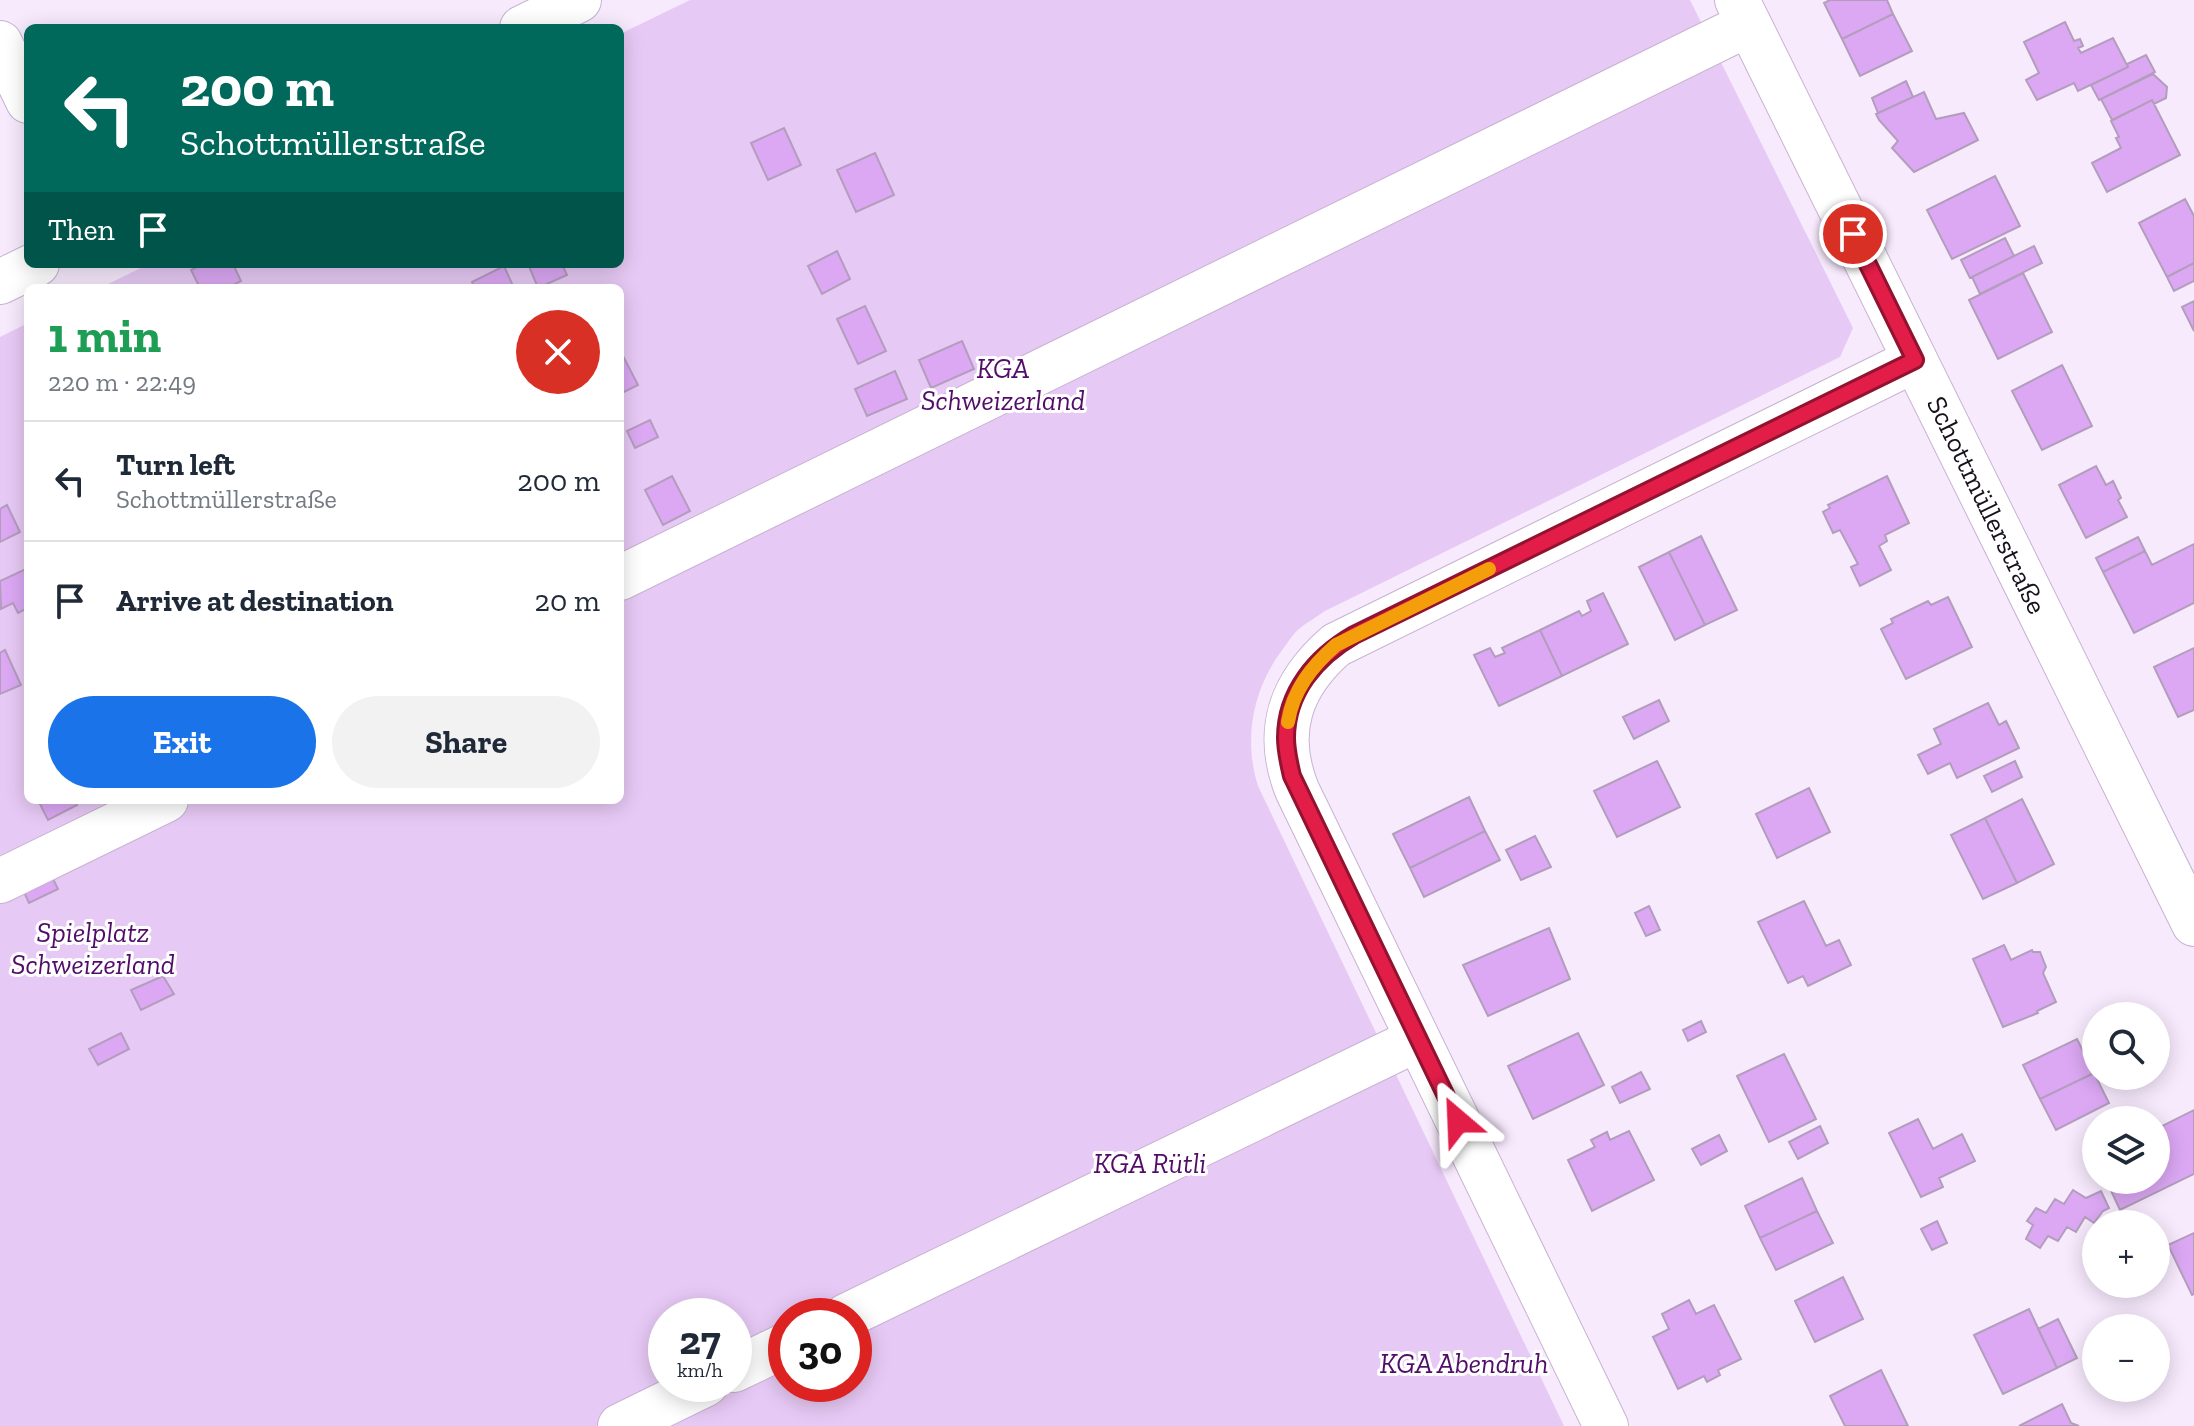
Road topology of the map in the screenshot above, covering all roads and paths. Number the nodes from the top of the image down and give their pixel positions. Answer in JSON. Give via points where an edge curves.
{"nodes":[{"id":1,"x":579,"y":0,"type":"edge"},
{"id":2,"x":1743,"y":12,"type":"edge"},
{"id":3,"x":530,"y":24,"type":"edge"},
{"id":4,"x":0,"y":43,"type":"edge"},
{"id":5,"x":24,"y":93,"type":"edge"},
{"id":6,"x":29,"y":268,"type":"edge"},
{"id":7,"x":0,"y":282,"type":"edge"},
{"id":8,"x":1915,"y":360,"type":"junction"},
{"id":9,"x":624,"y":576,"type":"edge"},
{"id":10,"x":158,"y":804,"type":"edge"},
{"id":11,"x":0,"y":881,"type":"edge"},
{"id":12,"x":2194,"y":924,"type":"edge"},
{"id":13,"x":1418,"y":1039,"type":"junction"},
{"id":14,"x":872,"y":1303,"type":"edge"},
{"id":15,"x":669,"y":1402,"type":"edge"},
{"id":16,"x":620,"y":1426,"type":"edge"},
{"id":17,"x":1606,"y":1426,"type":"edge"}],
"edges":[{"from":1,"to":3,"type":"street"},
{"from":2,"to":8,"type":"street","name":"Schottmüllerstraße"},
{"from":2,"to":9,"type":"street"},
{"from":4,"to":5,"type":"street"},
{"from":6,"to":7,"type":"street"},
{"from":8,"to":12,"type":"street","name":"Schottmüllerstraße"},
{"from":8,"to":13,"type":"street","via":[[1354,635],[1307,674],[1289,715],[1286,736],[1292,776]]},
{"from":10,"to":11,"type":"street"},
{"from":13,"to":14,"type":"street"},
{"from":13,"to":17,"type":"street"},
{"from":15,"to":16,"type":"street"}]}
